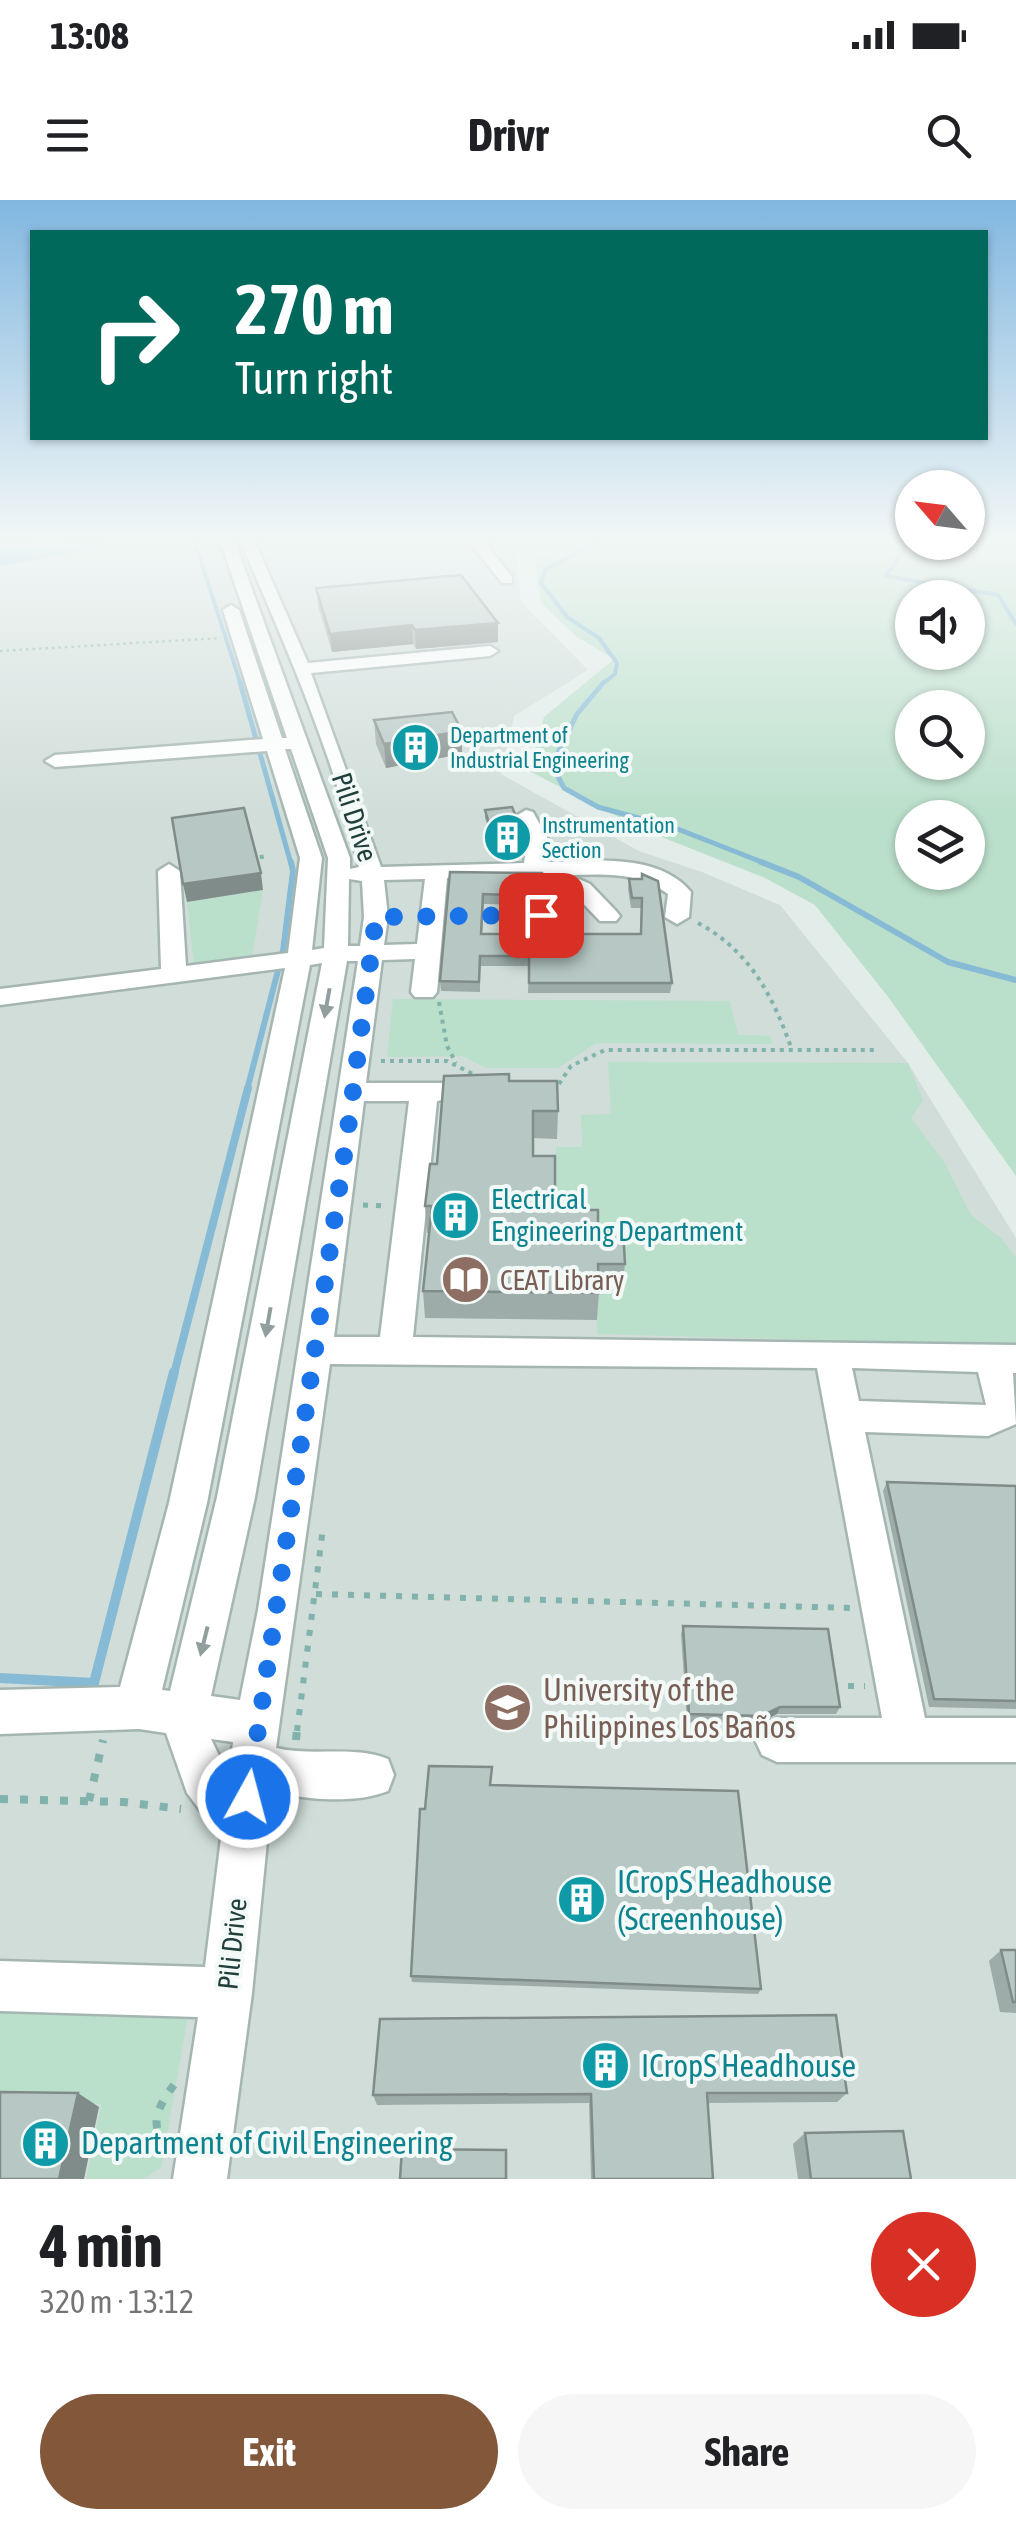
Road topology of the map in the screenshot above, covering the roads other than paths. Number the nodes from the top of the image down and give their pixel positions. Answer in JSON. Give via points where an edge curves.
{"nodes":[{"id":1,"x":243,"y":632,"type":"edge"},
{"id":2,"x":253,"y":632,"type":"edge"},
{"id":3,"x":287,"y":632,"type":"edge"},
{"id":4,"x":490,"y":651,"type":"dead end"},
{"id":5,"x":303,"y":669,"type":"junction"},
{"id":6,"x":284,"y":743,"type":"junction"},
{"id":7,"x":54,"y":761,"type":"dead end"},
{"id":8,"x":306,"y":799,"type":"junction"},
{"id":9,"x":526,"y":816,"type":"dead end"},
{"id":10,"x":534,"y":866,"type":"junction"},
{"id":11,"x":437,"y":869,"type":"junction"},
{"id":12,"x":169,"y":871,"type":"dead end"},
{"id":13,"x":373,"y":872,"type":"junction"},
{"id":14,"x":341,"y":876,"type":"junction"},
{"id":15,"x":310,"y":879,"type":"junction"},
{"id":16,"x":608,"y":916,"type":"road end"},
{"id":17,"x":677,"y":918,"type":"road end"},
{"id":18,"x":372,"y":952,"type":"junction"},
{"id":19,"x":428,"y":952,"type":"junction"},
{"id":20,"x":336,"y":954,"type":"junction"},
{"id":21,"x":299,"y":958,"type":"junction"},
{"id":22,"x":174,"y":975,"type":"junction"},
{"id":23,"x":425,"y":988,"type":"road end"},
{"id":24,"x":0,"y":997,"type":"edge"},
{"id":25,"x":489,"y":1084,"type":"edge"},
{"id":26,"x":354,"y":1092,"type":"junction"},
{"id":27,"x":424,"y":1092,"type":"junction"},
{"id":28,"x":316,"y":1350,"type":"junction"},
{"id":29,"x":395,"y":1351,"type":"junction"},
{"id":30,"x":832,"y":1354,"type":"junction"},
{"id":31,"x":1004,"y":1359,"type":"edge"},
{"id":32,"x":846,"y":1416,"type":"junction"},
{"id":33,"x":140,"y":1708,"type":"junction"},
{"id":34,"x":0,"y":1712,"type":"edge"},
{"id":35,"x":186,"y":1714,"type":"junction"},
{"id":36,"x":777,"y":1740,"type":"dead end"},
{"id":37,"x":1016,"y":1740,"type":"edge"},
{"id":38,"x":908,"y":1741,"type":"junction"},
{"id":39,"x":255,"y":1744,"type":"junction"},
{"id":40,"x":372,"y":1775,"type":"dead end"},
{"id":41,"x":244,"y":1830,"type":"junction"},
{"id":42,"x":0,"y":1986,"type":"edge"},
{"id":43,"x":227,"y":1993,"type":"junction"},
{"id":44,"x":185,"y":2171,"type":"edge"}],
"edges":[{"from":1,"to":6,"type":"street"},
{"from":2,"to":6,"type":"street"},
{"from":3,"to":5,"type":"street","name":"Pili Drive"},
{"from":4,"to":5,"type":"street"},
{"from":5,"to":6,"type":"street","name":"Pili Drive"},
{"from":6,"to":7,"type":"street"},
{"from":6,"to":8,"type":"street"},
{"from":6,"to":13,"type":"street","name":"Pili Drive"},
{"from":8,"to":14,"type":"street"},
{"from":8,"to":15,"type":"street"},
{"from":9,"to":10,"type":"street","via":[[538,840]]},
{"from":10,"to":11,"type":"street"},
{"from":10,"to":16,"type":"street","via":[[582,889]]},
{"from":10,"to":17,"type":"street","via":[[613,866],[659,876],[680,892]]},
{"from":11,"to":13,"type":"street"},
{"from":11,"to":19,"type":"street"},
{"from":12,"to":22,"type":"street"},
{"from":13,"to":14,"type":"street"},
{"from":13,"to":18,"type":"street","name":"Pili Drive"},
{"from":14,"to":15,"type":"street"},
{"from":14,"to":20,"type":"street"},
{"from":15,"to":21,"type":"street"},
{"from":18,"to":19,"type":"street"},
{"from":18,"to":20,"type":"street"},
{"from":18,"to":26,"type":"street","name":"Pili Drive"},
{"from":19,"to":23,"type":"street"},
{"from":20,"to":21,"type":"street"},
{"from":20,"to":35,"type":"street","one_way":true,"via":[[236,1497]]},
{"from":21,"to":22,"type":"street"},
{"from":21,"to":33,"type":"street"},
{"from":22,"to":24,"type":"street"},
{"from":25,"to":27,"type":"street"},
{"from":26,"to":27,"type":"street"},
{"from":26,"to":28,"type":"street","name":"Pili Drive"},
{"from":27,"to":29,"type":"street"},
{"from":28,"to":29,"type":"street"},
{"from":28,"to":39,"type":"street","name":"Pili Drive"},
{"from":29,"to":30,"type":"street"},
{"from":30,"to":31,"type":"street"},
{"from":30,"to":32,"type":"street"},
{"from":31,"to":32,"type":"street","via":[[1006,1412],[988,1422]]},
{"from":32,"to":38,"type":"street"},
{"from":33,"to":34,"type":"street"},
{"from":33,"to":35,"type":"street"},
{"from":35,"to":39,"type":"street"},
{"from":35,"to":41,"type":"street","via":[[188,1748],[202,1779]]},
{"from":36,"to":38,"type":"street"},
{"from":37,"to":38,"type":"street"},
{"from":39,"to":40,"type":"street","via":[[291,1774]]},
{"from":39,"to":41,"type":"street","name":"Pili Drive"},
{"from":41,"to":43,"type":"street","name":"Pili Drive"},
{"from":42,"to":43,"type":"street"},
{"from":43,"to":44,"type":"street","name":"Pili Drive"}]}
